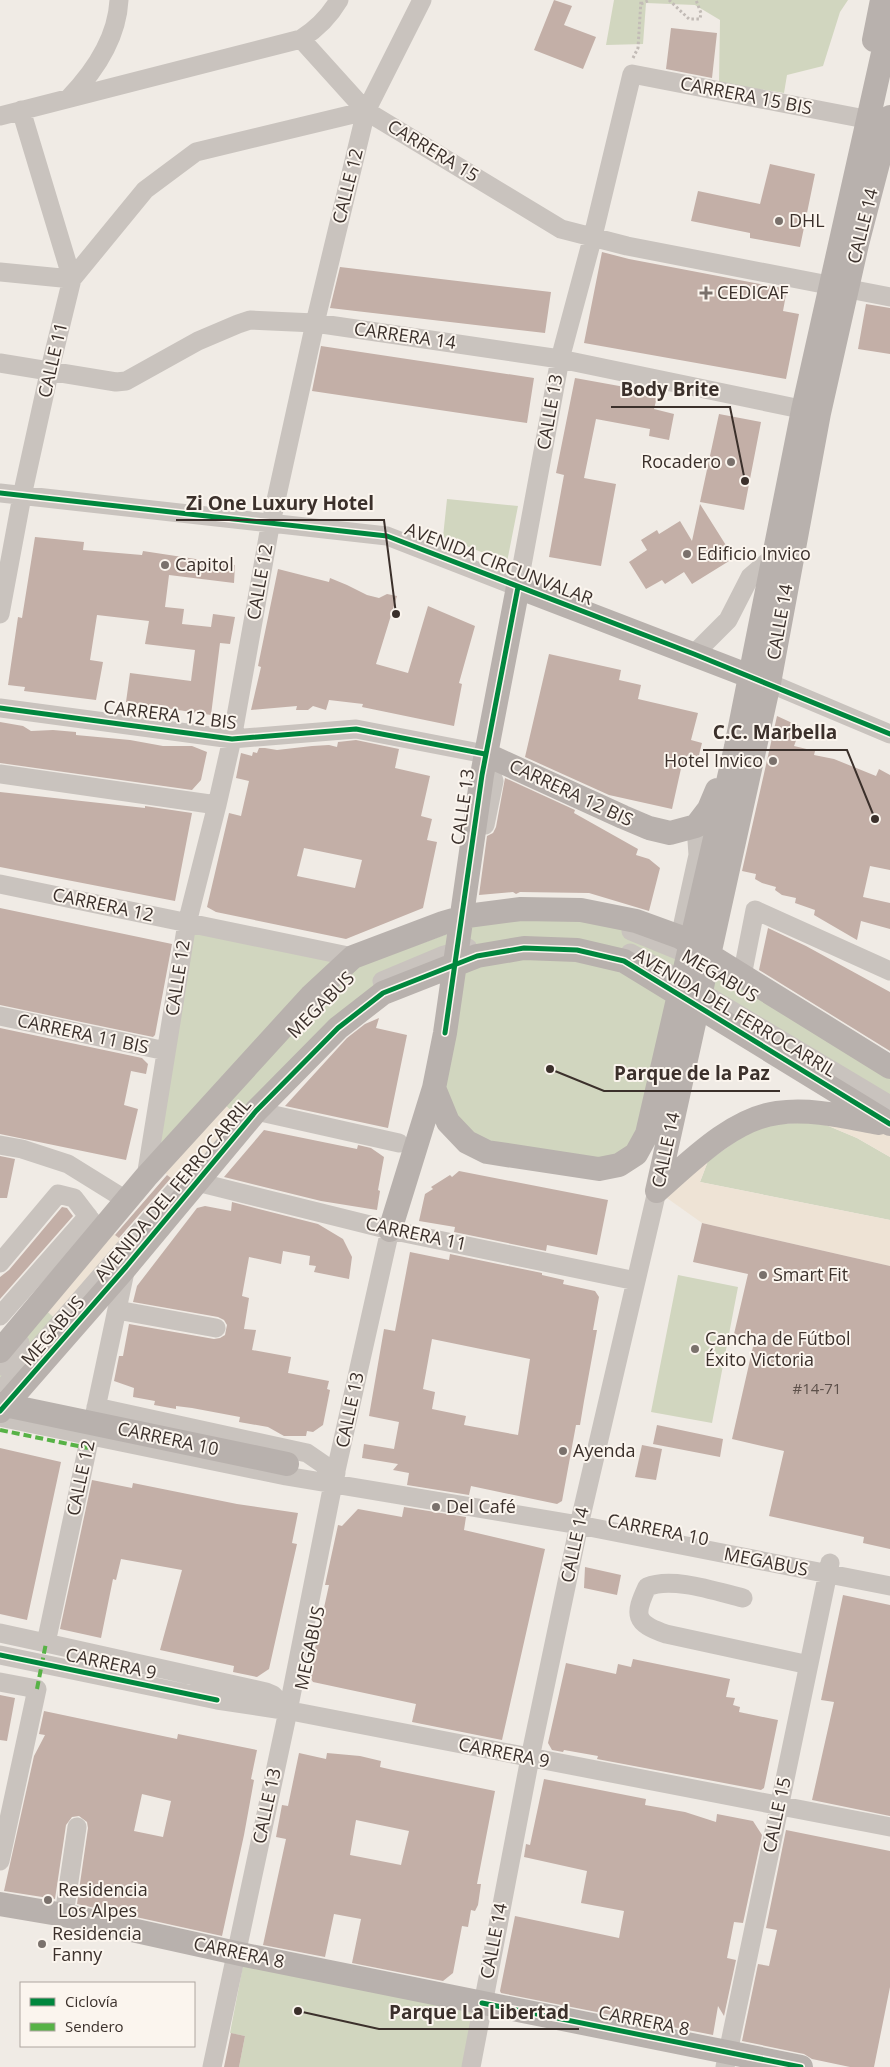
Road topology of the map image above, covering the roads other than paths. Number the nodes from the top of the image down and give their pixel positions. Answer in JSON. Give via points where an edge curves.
{"nodes":[{"id":1,"x":119,"y":0,"type":"edge"},
{"id":2,"x":339,"y":0,"type":"edge"},
{"id":3,"x":422,"y":0,"type":"edge"},
{"id":4,"x":882,"y":0,"type":"edge"},
{"id":5,"x":890,"y":22,"type":"edge"},
{"id":6,"x":300,"y":39,"type":"junction"},
{"id":7,"x":632,"y":74,"type":"joint"},
{"id":8,"x":69,"y":98,"type":"junction"},
{"id":9,"x":21,"y":110,"type":"junction"},
{"id":10,"x":366,"y":110,"type":"junction"},
{"id":11,"x":0,"y":116,"type":"edge"},
{"id":12,"x":860,"y":118,"type":"junction"},
{"id":13,"x":890,"y":119,"type":"edge"},
{"id":14,"x":846,"y":214,"type":"junction"},
{"id":15,"x":594,"y":236,"type":"junction"},
{"id":16,"x":0,"y":272,"type":"edge"},
{"id":17,"x":72,"y":279,"type":"junction"},
{"id":18,"x":839,"y":287,"type":"junction"},
{"id":19,"x":890,"y":297,"type":"edge"},
{"id":20,"x":315,"y":323,"type":"junction"},
{"id":21,"x":560,"y":358,"type":"junction"},
{"id":22,"x":0,"y":362,"type":"edge"},
{"id":23,"x":50,"y":369,"type":"junction"},
{"id":24,"x":811,"y":411,"type":"junction"},
{"id":25,"x":0,"y":493,"type":"edge"},
{"id":26,"x":22,"y":496,"type":"junction"},
{"id":27,"x":271,"y":522,"type":"junction"},
{"id":28,"x":774,"y":556,"type":"junction"},
{"id":29,"x":518,"y":587,"type":"junction"},
{"id":30,"x":0,"y":614,"type":"edge"},
{"id":31,"x":694,"y":654,"type":"junction"},
{"id":32,"x":760,"y":680,"type":"junction"},
{"id":33,"x":0,"y":708,"type":"edge"},
{"id":34,"x":890,"y":734,"type":"edge"},
{"id":35,"x":232,"y":739,"type":"junction"},
{"id":36,"x":736,"y":747,"type":"junction"},
{"id":37,"x":483,"y":764,"type":"junction"},
{"id":38,"x":0,"y":774,"type":"edge"},
{"id":39,"x":217,"y":804,"type":"junction"},
{"id":40,"x":696,"y":826,"type":"junction"},
{"id":41,"x":717,"y":876,"type":"junction"},
{"id":42,"x":0,"y":884,"type":"edge"},
{"id":43,"x":467,"y":916,"type":"junction"},
{"id":44,"x":187,"y":923,"type":"junction"},
{"id":45,"x":680,"y":937,"type":"junction"},
{"id":46,"x":353,"y":957,"type":"junction"},
{"id":47,"x":890,"y":971,"type":"edge"},
{"id":48,"x":742,"y":976,"type":"junction"},
{"id":49,"x":0,"y":1016,"type":"edge"},
{"id":50,"x":166,"y":1051,"type":"junction"},
{"id":51,"x":677,"y":1052,"type":"junction"},
{"id":52,"x":890,"y":1067,"type":"edge"},
{"id":53,"x":890,"y":1079,"type":"edge"},
{"id":54,"x":434,"y":1088,"type":"junction"},
{"id":55,"x":890,"y":1105,"type":"edge"},
{"id":56,"x":256,"y":1111,"type":"junction"},
{"id":57,"x":890,"y":1125,"type":"edge"},
{"id":58,"x":399,"y":1143,"type":"dead end"},
{"id":59,"x":0,"y":1145,"type":"edge"},
{"id":60,"x":68,"y":1164,"type":"junction"},
{"id":61,"x":146,"y":1178,"type":"junction"},
{"id":62,"x":197,"y":1182,"type":"junction"},
{"id":63,"x":657,"y":1191,"type":"junction"},
{"id":64,"x":58,"y":1194,"type":"junction"},
{"id":65,"x":126,"y":1200,"type":"junction"},
{"id":66,"x":94,"y":1224,"type":"junction"},
{"id":67,"x":390,"y":1230,"type":"junction"},
{"id":68,"x":0,"y":1263,"type":"edge"},
{"id":69,"x":126,"y":1267,"type":"junction"},
{"id":70,"x":636,"y":1281,"type":"junction"},
{"id":71,"x":117,"y":1310,"type":"junction"},
{"id":72,"x":0,"y":1316,"type":"edge"},
{"id":73,"x":216,"y":1328,"type":"dead end"},
{"id":74,"x":0,"y":1352,"type":"edge"},
{"id":75,"x":0,"y":1366,"type":"edge"},
{"id":76,"x":0,"y":1392,"type":"edge"},
{"id":77,"x":0,"y":1404,"type":"edge"},
{"id":78,"x":96,"y":1407,"type":"junction"},
{"id":79,"x":0,"y":1411,"type":"edge"},
{"id":80,"x":0,"y":1417,"type":"edge"},
{"id":81,"x":0,"y":1430,"type":"edge"},
{"id":82,"x":88,"y":1448,"type":"junction"},
{"id":83,"x":287,"y":1470,"type":"junction"},
{"id":84,"x":336,"y":1485,"type":"junction"},
{"id":85,"x":580,"y":1520,"type":"junction"},
{"id":86,"x":828,"y":1569,"type":"junction"},
{"id":87,"x":890,"y":1576,"type":"edge"},
{"id":88,"x":890,"y":1586,"type":"edge"},
{"id":89,"x":743,"y":1598,"type":"dead end"},
{"id":90,"x":0,"y":1633,"type":"edge"},
{"id":91,"x":46,"y":1643,"type":"junction"},
{"id":92,"x":0,"y":1654,"type":"edge"},
{"id":93,"x":808,"y":1666,"type":"junction"},
{"id":94,"x":0,"y":1682,"type":"edge"},
{"id":95,"x":292,"y":1712,"type":"junction"},
{"id":96,"x":530,"y":1758,"type":"junction"},
{"id":97,"x":779,"y":1805,"type":"junction"},
{"id":98,"x":77,"y":1827,"type":"dead end"},
{"id":99,"x":890,"y":1827,"type":"edge"},
{"id":100,"x":0,"y":1861,"type":"edge"},
{"id":101,"x":0,"y":1904,"type":"edge"},
{"id":102,"x":64,"y":1915,"type":"junction"},
{"id":103,"x":240,"y":1954,"type":"junction"},
{"id":104,"x":482,"y":2003,"type":"junction"},
{"id":105,"x":727,"y":2059,"type":"edge"},
{"id":106,"x":212,"y":2067,"type":"edge"},
{"id":107,"x":223,"y":2067,"type":"edge"},
{"id":108,"x":471,"y":2067,"type":"edge"},
{"id":109,"x":801,"y":2067,"type":"edge"}],
"edges":[{"from":1,"to":8,"type":"street","via":[[115,25],[107,45],[89,76]]},
{"from":2,"to":6,"type":"street","via":[[322,23]]},
{"from":3,"to":10,"type":"street","name":"CALLE 12"},
{"from":4,"to":12,"type":"main road"},
{"from":5,"to":14,"type":"main road","name":"CALLE 14"},
{"from":6,"to":8,"type":"street"},
{"from":6,"to":10,"type":"street","name":"CARRERA 15"},
{"from":7,"to":12,"type":"street","name":"CARRERA 15 BIS"},
{"from":7,"to":15,"type":"street","name":"CALLE 13"},
{"from":8,"to":9,"type":"street"},
{"from":9,"to":11,"type":"street"},
{"from":9,"to":17,"type":"street"},
{"from":10,"to":15,"type":"street","name":"CARRERA 15","via":[[562,229]]},
{"from":10,"to":17,"type":"street","via":[[196,152],[145,190]]},
{"from":10,"to":20,"type":"street","name":"CALLE 12"},
{"from":12,"to":14,"type":"main road"},
{"from":13,"to":18,"type":"main road","name":"CALLE 14","via":[[857,244]]},
{"from":14,"to":18,"type":"main road","name":"CALLE 14"},
{"from":15,"to":18,"type":"street","name":"CARRERA 15","via":[[627,246]]},
{"from":15,"to":21,"type":"street","name":"CALLE 13"},
{"from":16,"to":17,"type":"street"},
{"from":17,"to":23,"type":"street","name":"CALLE 11"},
{"from":18,"to":19,"type":"street","name":"CARRERA 15"},
{"from":18,"to":24,"type":"main road","name":"CALLE 14"},
{"from":20,"to":21,"type":"street","name":"CARRERA 14"},
{"from":20,"to":23,"type":"street","name":"CARRERA 14","via":[[250,320],[198,341],[126,381],[116,382]]},
{"from":20,"to":27,"type":"street","name":"CALLE 12"},
{"from":21,"to":24,"type":"street","name":"CARRERA 14"},
{"from":21,"to":29,"type":"street","name":"CALLE 13"},
{"from":22,"to":23,"type":"street","name":"CARRERA 14"},
{"from":23,"to":26,"type":"street","name":"CALLE 11"},
{"from":24,"to":28,"type":"main road","name":"CALLE 14"},
{"from":24,"to":32,"type":"main road","name":"CALLE 14"},
{"from":25,"to":26,"type":"street","name":"AVENIDA CIRCUNVALAR"},
{"from":26,"to":27,"type":"street","name":"AVENIDA CIRCUNVALAR"},
{"from":26,"to":30,"type":"street","name":"CALLE 11"},
{"from":27,"to":29,"type":"street","name":"AVENIDA CIRCUNVALAR","via":[[387,536]]},
{"from":27,"to":35,"type":"street","name":"CALLE 12"},
{"from":28,"to":31,"type":"street","via":[[750,577],[728,620]]},
{"from":28,"to":32,"type":"main road","name":"CALLE 14"},
{"from":29,"to":31,"type":"main road","name":"AVENIDA CIRCUNVALAR"},
{"from":29,"to":37,"type":"main road","name":"CALLE 13"},
{"from":31,"to":32,"type":"main road","name":"AVENIDA CIRCUNVALAR"},
{"from":32,"to":34,"type":"street"},
{"from":32,"to":36,"type":"main road","name":"CALLE 14"},
{"from":32,"to":41,"type":"main road","name":"CALLE 14"},
{"from":33,"to":35,"type":"street","name":"CARRERA 12 BIS"},
{"from":35,"to":37,"type":"street","name":"CARRERA 12 BIS","via":[[356,729]]},
{"from":35,"to":39,"type":"street","name":"CALLE 12"},
{"from":36,"to":40,"type":"main road","via":[[709,809]]},
{"from":36,"to":41,"type":"main road","name":"CALLE 14"},
{"from":37,"to":40,"type":"main road","name":"CARRERA 12 BIS","via":[[649,828],[670,833]]},
{"from":37,"to":43,"type":"street","name":"CALLE 13","via":[[494,780]]},
{"from":37,"to":54,"type":"main road","name":"CALLE 13","via":[[445,1033]]},
{"from":38,"to":39,"type":"street"},
{"from":39,"to":44,"type":"street","name":"CALLE 12"},
{"from":40,"to":45,"type":"street","via":[[698,855]]},
{"from":41,"to":51,"type":"main road","name":"CALLE 14"},
{"from":42,"to":44,"type":"street","name":"CARRERA 12"},
{"from":43,"to":45,"type":"main road","name":"AVENIDA DEL FERROCARRIL","via":[[521,909],[581,910],[636,921]]},
{"from":43,"to":46,"type":"main road","name":"AVENIDA DEL FERROCARRIL"},
{"from":44,"to":46,"type":"street","name":"CARRERA 12"},
{"from":44,"to":50,"type":"street","name":"CALLE 12"},
{"from":45,"to":48,"type":"main road","name":"AVENIDA DEL FERROCARRIL"},
{"from":46,"to":61,"type":"main road","name":"AVENIDA DEL FERROCARRIL","via":[[311,996]]},
{"from":47,"to":48,"type":"street","via":[[755,910]]},
{"from":48,"to":52,"type":"main road","name":"AVENIDA DEL FERROCARRIL"},
{"from":49,"to":50,"type":"street","name":"CARRERA 11 BIS"},
{"from":50,"to":61,"type":"street","name":"CALLE 12"},
{"from":51,"to":54,"type":"main road","name":"CALLE 14","via":[[647,1134],[636,1154],[619,1165],[599,1169],[487,1152],[467,1142],[448,1122]]},
{"from":51,"to":63,"type":"main road","name":"CALLE 14"},
{"from":53,"to":75,"type":"street","name":"MEGABUS","via":[[680,951],[633,931],[580,920],[522,919],[469,926],[446,933],[360,966],[318,1004],[165,1173]]},
{"from":54,"to":67,"type":"main road","name":"CALLE 13"},
{"from":55,"to":76,"type":"street","name":"MEGABUS","via":[[627,951],[578,940],[524,938],[474,946],[444,955],[376,984],[331,1020],[238,1117]]},
{"from":56,"to":57,"type":"main road","name":"AVENIDA DEL FERROCARRIL","via":[[338,1028],[383,993],[477,956],[524,948],[577,950],[624,961]]},
{"from":56,"to":58,"type":"street"},
{"from":56,"to":62,"type":"main road","name":"AVENIDA DEL FERROCARRIL"},
{"from":57,"to":63,"type":"main road","via":[[818,1112],[777,1113],[749,1122],[723,1136]]},
{"from":59,"to":60,"type":"street"},
{"from":60,"to":64,"type":"street"},
{"from":60,"to":65,"type":"street"},
{"from":61,"to":65,"type":"main road","name":"AVENIDA DEL FERROCARRIL"},
{"from":62,"to":67,"type":"street","name":"CARRERA 11"},
{"from":62,"to":69,"type":"main road","name":"AVENIDA DEL FERROCARRIL"},
{"from":63,"to":70,"type":"street","name":"CALLE 14"},
{"from":64,"to":66,"type":"street","via":[[74,1198]]},
{"from":64,"to":68,"type":"street"},
{"from":65,"to":66,"type":"main road","name":"AVENIDA DEL FERROCARRIL"},
{"from":66,"to":72,"type":"street"},
{"from":66,"to":74,"type":"main road","name":"AVENIDA DEL FERROCARRIL"},
{"from":67,"to":70,"type":"street","name":"CARRERA 11"},
{"from":67,"to":84,"type":"street","name":"CALLE 13"},
{"from":69,"to":71,"type":"street","name":"CALLE 12"},
{"from":69,"to":79,"type":"main road","name":"AVENIDA DEL FERROCARRIL"},
{"from":70,"to":85,"type":"street","name":"CALLE 14"},
{"from":71,"to":73,"type":"street"},
{"from":71,"to":78,"type":"street","name":"CALLE 12"},
{"from":77,"to":83,"type":"main road","name":"CARRERA 10"},
{"from":78,"to":82,"type":"street","name":"CALLE 12"},
{"from":78,"to":84,"type":"street","name":"CARRERA 10","via":[[307,1452]]},
{"from":80,"to":83,"type":"street"},
{"from":81,"to":82,"type":"street","name":"CARRERA 10"},
{"from":82,"to":84,"type":"street","name":"CARRERA 10"},
{"from":82,"to":91,"type":"street","name":"CALLE 12"},
{"from":83,"to":84,"type":"street","name":"CARRERA 10"},
{"from":84,"to":85,"type":"street","name":"CARRERA 10"},
{"from":84,"to":85,"type":"street"},
{"from":84,"to":95,"type":"street","name":"CALLE 13"},
{"from":85,"to":86,"type":"street","name":"CARRERA 10"},
{"from":85,"to":96,"type":"street","name":"CALLE 14"},
{"from":86,"to":87,"type":"street","name":"CARRERA 10"},
{"from":86,"to":88,"type":"street","name":"MEGABUS"},
{"from":86,"to":93,"type":"street","name":"CALLE 15"},
{"from":89,"to":93,"type":"street","via":[[684,1584],[655,1583],[647,1587],[638,1609],[639,1618],[651,1629],[666,1634]]},
{"from":90,"to":91,"type":"street"},
{"from":91,"to":95,"type":"street","via":[[266,1692]]},
{"from":92,"to":95,"type":"street","name":"CARRERA 9","via":[[217,1700]]},
{"from":93,"to":97,"type":"street","name":"CALLE 15"},
{"from":94,"to":100,"type":"street","via":[[37,1689]]},
{"from":95,"to":96,"type":"street","name":"CARRERA 9"},
{"from":95,"to":103,"type":"street","name":"MEGABUS"},
{"from":96,"to":97,"type":"street","name":"CARRERA 9"},
{"from":96,"to":104,"type":"street","name":"CALLE 14"},
{"from":97,"to":99,"type":"street","name":"CARRERA 9"},
{"from":97,"to":105,"type":"street","name":"CALLE 15"},
{"from":98,"to":102,"type":"street"},
{"from":101,"to":102,"type":"main road","name":"CARRERA 8"},
{"from":102,"to":103,"type":"main road","name":"CARRERA 8"},
{"from":103,"to":104,"type":"main road","name":"CARRERA 8"},
{"from":103,"to":106,"type":"street"},
{"from":103,"to":107,"type":"street","name":"MEGABUS"},
{"from":104,"to":105,"type":"main road","name":"CARRERA 8"},
{"from":104,"to":108,"type":"street","name":"CALLE 14"},
{"from":105,"to":109,"type":"main road","name":"CARRERA 8"}]}
